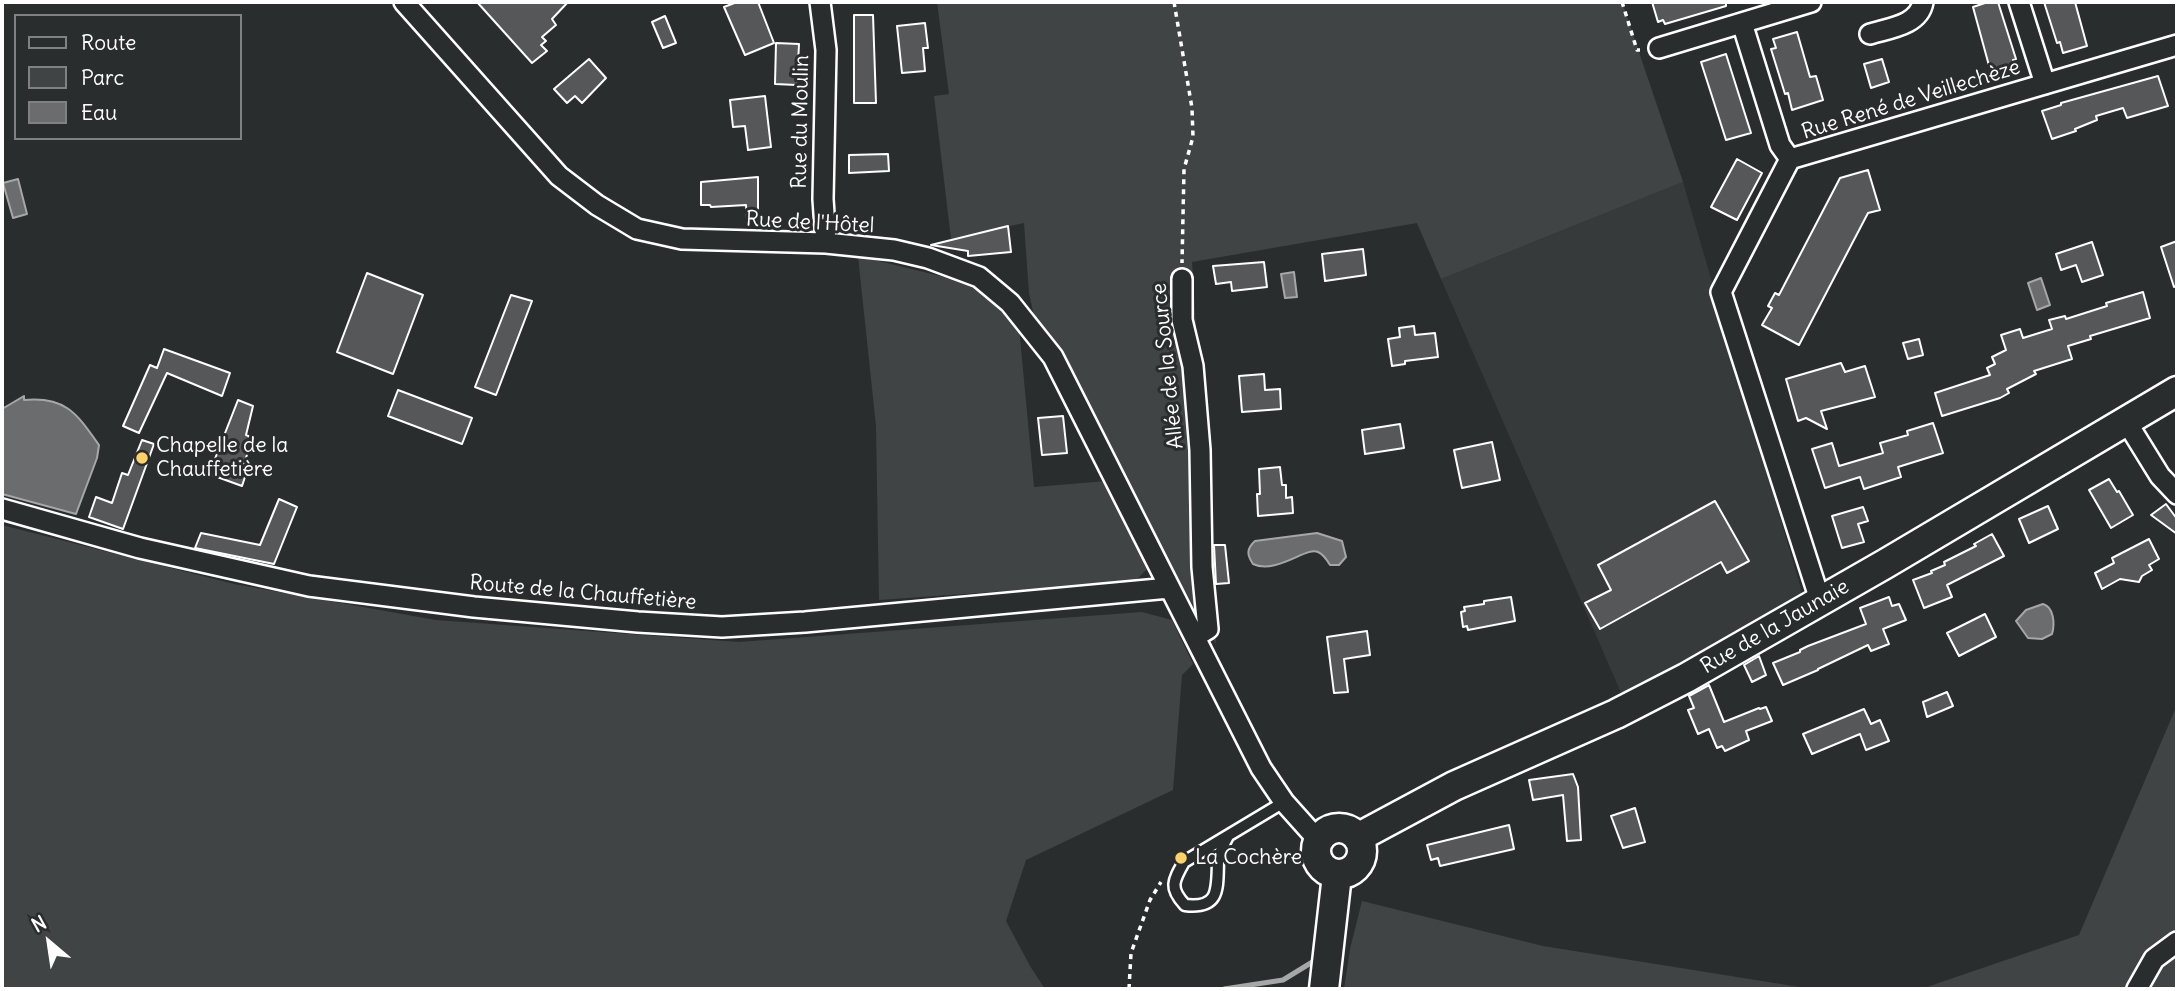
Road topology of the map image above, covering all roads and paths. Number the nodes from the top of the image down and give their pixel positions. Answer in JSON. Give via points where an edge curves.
{"nodes":[{"id":1,"x":404,"y":2,"type":"edge"},
{"id":2,"x":820,"y":2,"type":"edge"},
{"id":3,"x":1174,"y":2,"type":"edge"},
{"id":4,"x":1622,"y":2,"type":"edge"},
{"id":5,"x":1811,"y":2,"type":"edge"},
{"id":6,"x":1923,"y":2,"type":"edge"},
{"id":7,"x":2019,"y":2,"type":"edge"},
{"id":8,"x":1742,"y":23,"type":"junction"},
{"id":9,"x":1870,"y":34,"type":"dead end"},
{"id":10,"x":2177,"y":45,"type":"edge"},
{"id":11,"x":1660,"y":48,"type":"joint"},
{"id":12,"x":2046,"y":84,"type":"junction"},
{"id":13,"x":1790,"y":159,"type":"junction"},
{"id":14,"x":826,"y":243,"type":"junction"},
{"id":15,"x":1182,"y":279,"type":"joint"},
{"id":16,"x":2177,"y":391,"type":"edge"},
{"id":17,"x":2126,"y":421,"type":"junction"},
{"id":18,"x":2176,"y":490,"type":"edge"},
{"id":19,"x":2,"y":509,"type":"edge"},
{"id":20,"x":1169,"y":588,"type":"junction"},
{"id":21,"x":1820,"y":600,"type":"junction"},
{"id":22,"x":1195,"y":637,"type":"junction"},
{"id":23,"x":1283,"y":802,"type":"junction"},
{"id":24,"x":1228,"y":836,"type":"junction"},
{"id":25,"x":1359,"y":837,"type":"junction"},
{"id":26,"x":1318,"y":840,"type":"junction"},
{"id":27,"x":1184,"y":862,"type":"junction"},
{"id":28,"x":1337,"y":875,"type":"junction"},
{"id":29,"x":2177,"y":942,"type":"edge"},
{"id":30,"x":1129,"y":989,"type":"edge"},
{"id":31,"x":1324,"y":989,"type":"edge"},
{"id":32,"x":2137,"y":989,"type":"edge"}],
"edges":[{"from":1,"to":14,"type":"street","name":"Rue de l'Hôtel","via":[[559,176],[637,229],[682,239]]},
{"from":2,"to":14,"type":"street","name":"Rue du Moulin","via":[[825,50]]},
{"from":3,"to":15,"type":"path","name":"Allée de la Source","via":[[1193,137],[1184,169]]},
{"from":4,"to":11,"type":"path","via":[[1637,50]]},
{"from":5,"to":8,"type":"street"},
{"from":6,"to":9,"type":"street","via":[[1911,21]]},
{"from":7,"to":12,"type":"street"},
{"from":8,"to":11,"type":"street"},
{"from":8,"to":13,"type":"street","via":[[1780,145]]},
{"from":10,"to":12,"type":"street","name":"Rue René de Veillechèze"},
{"from":12,"to":13,"type":"street","name":"Rue René de Veillechèze"},
{"from":13,"to":21,"type":"street","name":"Rue René de Veillechèze","via":[[1721,292]]},
{"from":14,"to":20,"type":"street","name":"Rue de l'Hôtel","via":[[928,258],[979,277],[1010,303],[1053,357]]},
{"from":15,"to":22,"type":"street","name":"Allée de la Source","via":[[1182,320],[1193,366],[1200,450],[1208,629]]},
{"from":16,"to":17,"type":"main road","name":"Rue de la Jaunaie"},
{"from":17,"to":18,"type":"street","via":[[2161,477]]},
{"from":17,"to":21,"type":"main road","name":"Rue de la Jaunaie"},
{"from":19,"to":20,"type":"street","name":"Route de la Chauffetière","via":[[140,548],[309,586],[638,622],[722,627],[805,622]]},
{"from":20,"to":22,"type":"street","name":"Rue de l'Hôtel"},
{"from":21,"to":25,"type":"main road","name":"Rue de la Jaunaie","via":[[1686,678],[1454,786]]},
{"from":22,"to":23,"type":"street","name":"Rue de l'Hôtel"},
{"from":23,"to":24,"type":"lane"},
{"from":23,"to":26,"type":"street","name":"Rue de l'Hôtel"},
{"from":24,"to":27,"type":"lane"},
{"from":24,"to":27,"type":"lane","via":[[1218,860],[1219,884],[1204,905],[1185,905],[1177,897],[1174,878]]},
{"from":25,"to":26,"type":"main road","via":[[1338,827]]},
{"from":25,"to":28,"type":"main road","via":[[1363,847],[1357,867]]},
{"from":26,"to":28,"type":"main road","via":[[1318,862]]},
{"from":27,"to":30,"type":"path","via":[[1163,878],[1150,900],[1131,953]]},
{"from":28,"to":31,"type":"main road"},
{"from":29,"to":32,"type":"street","via":[[2154,959]]}]}
